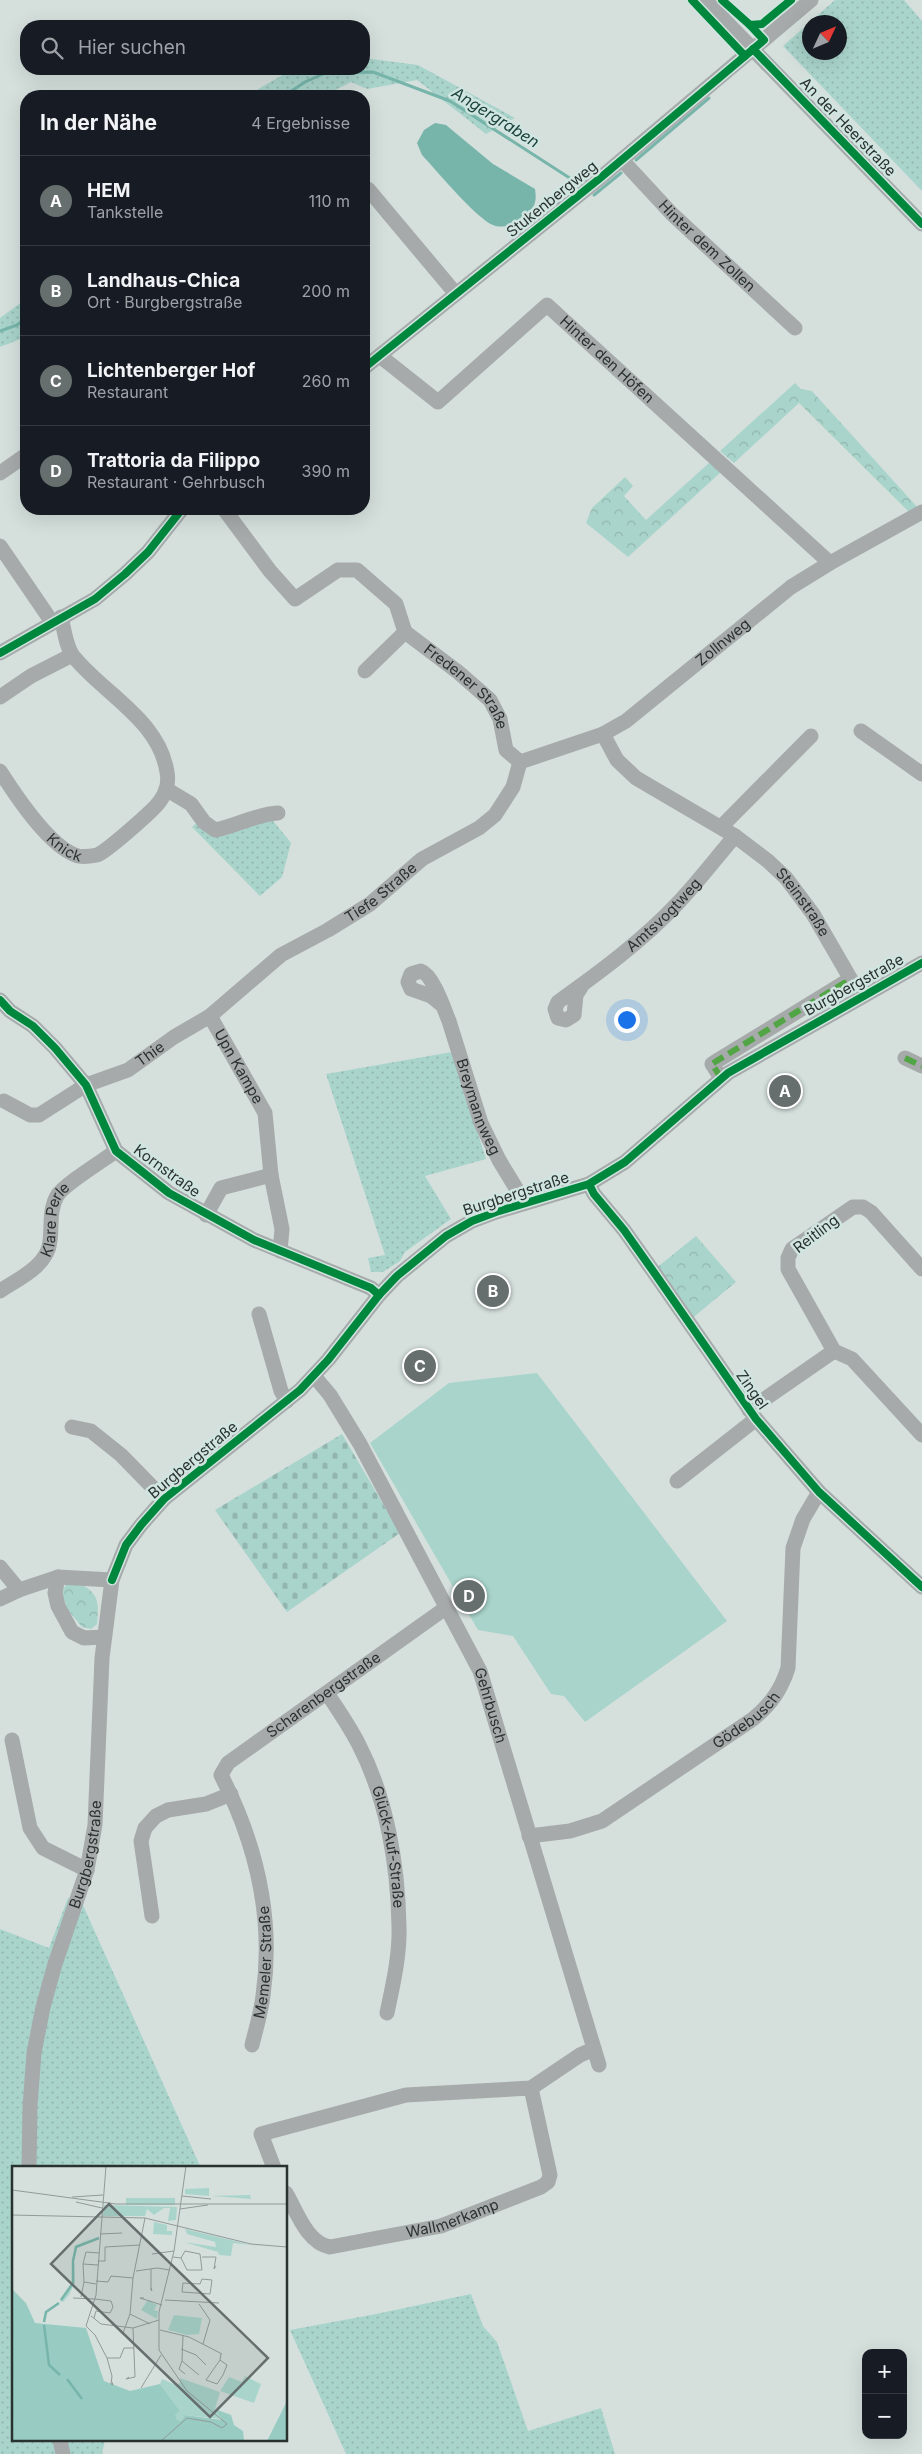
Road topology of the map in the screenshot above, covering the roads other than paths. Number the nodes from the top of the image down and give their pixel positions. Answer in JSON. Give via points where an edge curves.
{"nodes":[{"id":1,"x":706,"y":0,"type":"edge"},
{"id":2,"x":811,"y":0,"type":"edge"},
{"id":3,"x":754,"y":49,"type":"junction"},
{"id":4,"x":622,"y":160,"type":"junction"},
{"id":5,"x":370,"y":191,"type":"edge"},
{"id":6,"x":922,"y":224,"type":"edge"},
{"id":7,"x":456,"y":294,"type":"junction"},
{"id":8,"x":795,"y":328,"type":"dead end"},
{"id":9,"x":380,"y":356,"type":"junction"},
{"id":10,"x":370,"y":364,"type":"edge"},
{"id":11,"x":20,"y":459,"type":"edge"},
{"id":12,"x":0,"y":473,"type":"edge"},
{"id":13,"x":922,"y":512,"type":"edge"},
{"id":14,"x":177,"y":515,"type":"edge"},
{"id":15,"x":228,"y":515,"type":"edge"},
{"id":16,"x":0,"y":546,"type":"edge"},
{"id":17,"x":830,"y":562,"type":"junction"},
{"id":18,"x":57,"y":620,"type":"junction"},
{"id":19,"x":405,"y":632,"type":"junction"},
{"id":20,"x":0,"y":653,"type":"edge"},
{"id":21,"x":72,"y":655,"type":"junction"},
{"id":22,"x":364,"y":672,"type":"dead end"},
{"id":23,"x":0,"y":697,"type":"edge"},
{"id":24,"x":861,"y":731,"type":"dead end"},
{"id":25,"x":603,"y":734,"type":"junction"},
{"id":26,"x":811,"y":736,"type":"dead end"},
{"id":27,"x":515,"y":758,"type":"junction"},
{"id":28,"x":0,"y":771,"type":"edge"},
{"id":29,"x":922,"y":774,"type":"edge"},
{"id":30,"x":166,"y":789,"type":"junction"},
{"id":31,"x":278,"y":813,"type":"dead end"},
{"id":32,"x":721,"y":827,"type":"junction"},
{"id":33,"x":735,"y":836,"type":"junction"},
{"id":34,"x":922,"y":963,"type":"edge"},
{"id":35,"x":853,"y":982,"type":"junction"},
{"id":36,"x":582,"y":984,"type":"dead end"},
{"id":37,"x":861,"y":997,"type":"junction"},
{"id":38,"x":0,"y":1000,"type":"edge"},
{"id":39,"x":442,"y":1005,"type":"dead end"},
{"id":40,"x":210,"y":1016,"type":"junction"},
{"id":41,"x":905,"y":1058,"type":"dead end"},
{"id":42,"x":922,"y":1066,"type":"edge"},
{"id":43,"x":721,"y":1078,"type":"junction"},
{"id":44,"x":86,"y":1085,"type":"junction"},
{"id":45,"x":4,"y":1101,"type":"dead end"},
{"id":46,"x":116,"y":1151,"type":"junction"},
{"id":47,"x":271,"y":1175,"type":"junction"},
{"id":48,"x":589,"y":1184,"type":"junction"},
{"id":49,"x":525,"y":1203,"type":"junction"},
{"id":50,"x":206,"y":1215,"type":"junction"},
{"id":51,"x":280,"y":1251,"type":"junction"},
{"id":52,"x":922,"y":1269,"type":"edge"},
{"id":53,"x":0,"y":1291,"type":"edge"},
{"id":54,"x":379,"y":1295,"type":"junction"},
{"id":55,"x":259,"y":1314,"type":"dead end"},
{"id":56,"x":834,"y":1351,"type":"junction"},
{"id":57,"x":314,"y":1376,"type":"junction"},
{"id":58,"x":287,"y":1401,"type":"junction"},
{"id":59,"x":753,"y":1415,"type":"junction"},
{"id":60,"x":72,"y":1427,"type":"dead end"},
{"id":61,"x":922,"y":1436,"type":"edge"},
{"id":62,"x":677,"y":1481,"type":"dead end"},
{"id":63,"x":818,"y":1492,"type":"junction"},
{"id":64,"x":164,"y":1499,"type":"junction"},
{"id":65,"x":0,"y":1567,"type":"edge"},
{"id":66,"x":58,"y":1577,"type":"junction"},
{"id":67,"x":112,"y":1580,"type":"junction"},
{"id":68,"x":922,"y":1587,"type":"edge"},
{"id":69,"x":19,"y":1590,"type":"junction"},
{"id":70,"x":0,"y":1599,"type":"edge"},
{"id":71,"x":447,"y":1607,"type":"junction"},
{"id":72,"x":104,"y":1637,"type":"junction"},
{"id":73,"x":327,"y":1693,"type":"junction"},
{"id":74,"x":12,"y":1740,"type":"dead end"},
{"id":75,"x":231,"y":1794,"type":"junction"},
{"id":76,"x":530,"y":1836,"type":"junction"},
{"id":77,"x":87,"y":1870,"type":"junction"},
{"id":78,"x":152,"y":1916,"type":"dead end"},
{"id":79,"x":387,"y":2013,"type":"dead end"},
{"id":80,"x":252,"y":2045,"type":"dead end"},
{"id":81,"x":594,"y":2049,"type":"junction"},
{"id":82,"x":599,"y":2065,"type":"dead end"},
{"id":83,"x":531,"y":2088,"type":"junction"},
{"id":84,"x":29,"y":2166,"type":"edge"},
{"id":85,"x":273,"y":2166,"type":"edge"},
{"id":86,"x":288,"y":2196,"type":"edge"}],
"edges":[{"from":1,"to":3,"type":"street","name":"An der Heerstraße"},
{"from":2,"to":3,"type":"street","name":"Stukenbergweg"},
{"from":3,"to":4,"type":"street","name":"Stukenbergweg"},
{"from":3,"to":6,"type":"street","name":"An der Heerstraße"},
{"from":4,"to":7,"type":"street","name":"Stukenbergweg"},
{"from":4,"to":8,"type":"street","name":"Hinter dem Zollen","via":[[672,214]]},
{"from":5,"to":7,"type":"street"},
{"from":7,"to":9,"type":"street","name":"Stukenbergweg"},
{"from":9,"to":10,"type":"street","name":"Stukenbergweg"},
{"from":9,"to":17,"type":"street","name":"Hinter den Höfen","via":[[438,402],[547,305]]},
{"from":11,"to":12,"type":"street"},
{"from":13,"to":17,"type":"street","name":"Zollnweg"},
{"from":14,"to":18,"type":"street","via":[[126,574],[96,599]]},
{"from":15,"to":19,"type":"street","via":[[294,600],[338,570],[357,570],[396,604]]},
{"from":16,"to":18,"type":"street"},
{"from":17,"to":25,"type":"street","name":"Zollnweg","via":[[779,595],[626,721]]},
{"from":18,"to":20,"type":"street"},
{"from":18,"to":21,"type":"street"},
{"from":19,"to":22,"type":"street"},
{"from":19,"to":27,"type":"street","name":"Fredener Straße","via":[[490,700],[498,712],[504,744]]},
{"from":21,"to":23,"type":"street","via":[[31,676]]},
{"from":21,"to":30,"type":"street","via":[[140,720],[153,737],[168,774]]},
{"from":24,"to":29,"type":"street"},
{"from":25,"to":27,"type":"street","name":"Zollnweg"},
{"from":25,"to":32,"type":"street","name":"Steinstraße","via":[[617,760],[636,778]]},
{"from":26,"to":32,"type":"street"},
{"from":27,"to":40,"type":"street","name":"Tiefe Straße","via":[[513,787],[495,815],[479,828],[422,859],[370,904],[281,955]]},
{"from":28,"to":30,"type":"street","name":"Knick","via":[[49,835],[64,849],[80,857],[99,855],[160,802]]},
{"from":30,"to":31,"type":"street","via":[[191,804],[214,830],[231,827],[253,817]]},
{"from":32,"to":33,"type":"street","name":"Steinstraße"},
{"from":33,"to":35,"type":"street","name":"Steinstraße","via":[[786,878],[813,914]]},
{"from":33,"to":36,"type":"street","name":"Amtsvogtweg","via":[[656,925]]},
{"from":34,"to":37,"type":"street","name":"Burgbergstraße"},
{"from":35,"to":37,"type":"street","name":"Steinstraße"},
{"from":35,"to":43,"type":"street","via":[[844,983],[712,1064]]},
{"from":37,"to":43,"type":"street","name":"Burgbergstraße"},
{"from":38,"to":44,"type":"street","name":"Kornstraße","via":[[44,1037]]},
{"from":39,"to":49,"type":"street","name":"Breymannweg","via":[[481,1123]]},
{"from":40,"to":44,"type":"street","name":"Thie","via":[[128,1070]]},
{"from":40,"to":47,"type":"street","name":"Upn Kampe","via":[[265,1113]]},
{"from":41,"to":42,"type":"street"},
{"from":43,"to":48,"type":"street","name":"Burgbergstraße","via":[[625,1162]]},
{"from":44,"to":45,"type":"street","name":"Thie","via":[[35,1116]]},
{"from":44,"to":46,"type":"street","name":"Kornstraße"},
{"from":46,"to":50,"type":"street","name":"Kornstraße","via":[[170,1193]]},
{"from":46,"to":53,"type":"street","name":"Klare Perle","via":[[58,1193],[53,1206],[50,1243],[44,1257],[33,1270]]},
{"from":47,"to":50,"type":"street","via":[[221,1188]]},
{"from":47,"to":51,"type":"street","name":"Upn Kampe","via":[[282,1230]]},
{"from":48,"to":49,"type":"street","name":"Burgbergstraße"},
{"from":48,"to":59,"type":"street","name":"Zingel"},
{"from":49,"to":54,"type":"street","name":"Burgbergstraße","via":[[461,1227],[410,1264]]},
{"from":50,"to":51,"type":"street","name":"Kornstraße"},
{"from":51,"to":54,"type":"street","name":"Kornstraße","via":[[364,1285]]},
{"from":52,"to":56,"type":"street","name":"Reitling","via":[[863,1207],[853,1207],[792,1249],[788,1269]]},
{"from":54,"to":57,"type":"street","name":"Burgbergstraße"},
{"from":55,"to":58,"type":"street","via":[[281,1391]]},
{"from":56,"to":59,"type":"street"},
{"from":56,"to":61,"type":"street","via":[[852,1359]]},
{"from":57,"to":58,"type":"street","name":"Burgbergstraße"},
{"from":57,"to":71,"type":"street","name":"Gehrbusch","via":[[330,1395],[360,1444]]},
{"from":58,"to":64,"type":"street","name":"Burgbergstraße"},
{"from":59,"to":62,"type":"street","name":"Zingel"},
{"from":59,"to":63,"type":"street","name":"Zingel"},
{"from":60,"to":64,"type":"street","via":[[91,1431],[121,1455]]},
{"from":63,"to":68,"type":"street","name":"Zingel"},
{"from":63,"to":76,"type":"street","name":"Gödebusch","via":[[802,1519],[793,1548],[788,1668],[783,1685],[772,1703],[602,1821],[570,1831]]},
{"from":64,"to":67,"type":"street","name":"Burgbergstraße","via":[[126,1546]]},
{"from":65,"to":69,"type":"street"},
{"from":66,"to":67,"type":"street"},
{"from":66,"to":69,"type":"street"},
{"from":66,"to":72,"type":"street","via":[[55,1593],[58,1606],[72,1632],[84,1638]]},
{"from":67,"to":72,"type":"street","name":"Burgbergstraße"},
{"from":69,"to":70,"type":"street"},
{"from":71,"to":73,"type":"street","name":"Scharenbergstraße"},
{"from":71,"to":76,"type":"street","name":"Gehrbusch","via":[[480,1670]]},
{"from":72,"to":77,"type":"street","name":"Burgbergstraße","via":[[96,1808]]},
{"from":73,"to":75,"type":"street","name":"Scharenbergstraße","via":[[228,1763],[221,1775]]},
{"from":73,"to":79,"type":"street","name":"Glück-Auf-Straße","via":[[359,1746],[372,1776],[394,1858],[399,1928]]},
{"from":74,"to":77,"type":"street","via":[[30,1828],[43,1848]]},
{"from":75,"to":78,"type":"street","via":[[206,1804],[168,1810],[156,1816],[145,1828],[141,1841]]},
{"from":75,"to":80,"type":"street","name":"Memeler Straße","via":[[254,1852],[267,1919],[263,1996]]},
{"from":76,"to":81,"type":"street","name":"Gehrbusch"},
{"from":77,"to":84,"type":"street","name":"Burgbergstraße","via":[[43,2007],[34,2053]]},
{"from":81,"to":82,"type":"street","name":"Gehrbusch"},
{"from":81,"to":83,"type":"street"},
{"from":83,"to":85,"type":"street","via":[[406,2094],[261,2134]]},
{"from":83,"to":86,"type":"street","name":"Wallmerkamp","via":[[550,2176],[541,2187],[441,2226],[330,2247],[319,2245],[312,2238]]}]}
